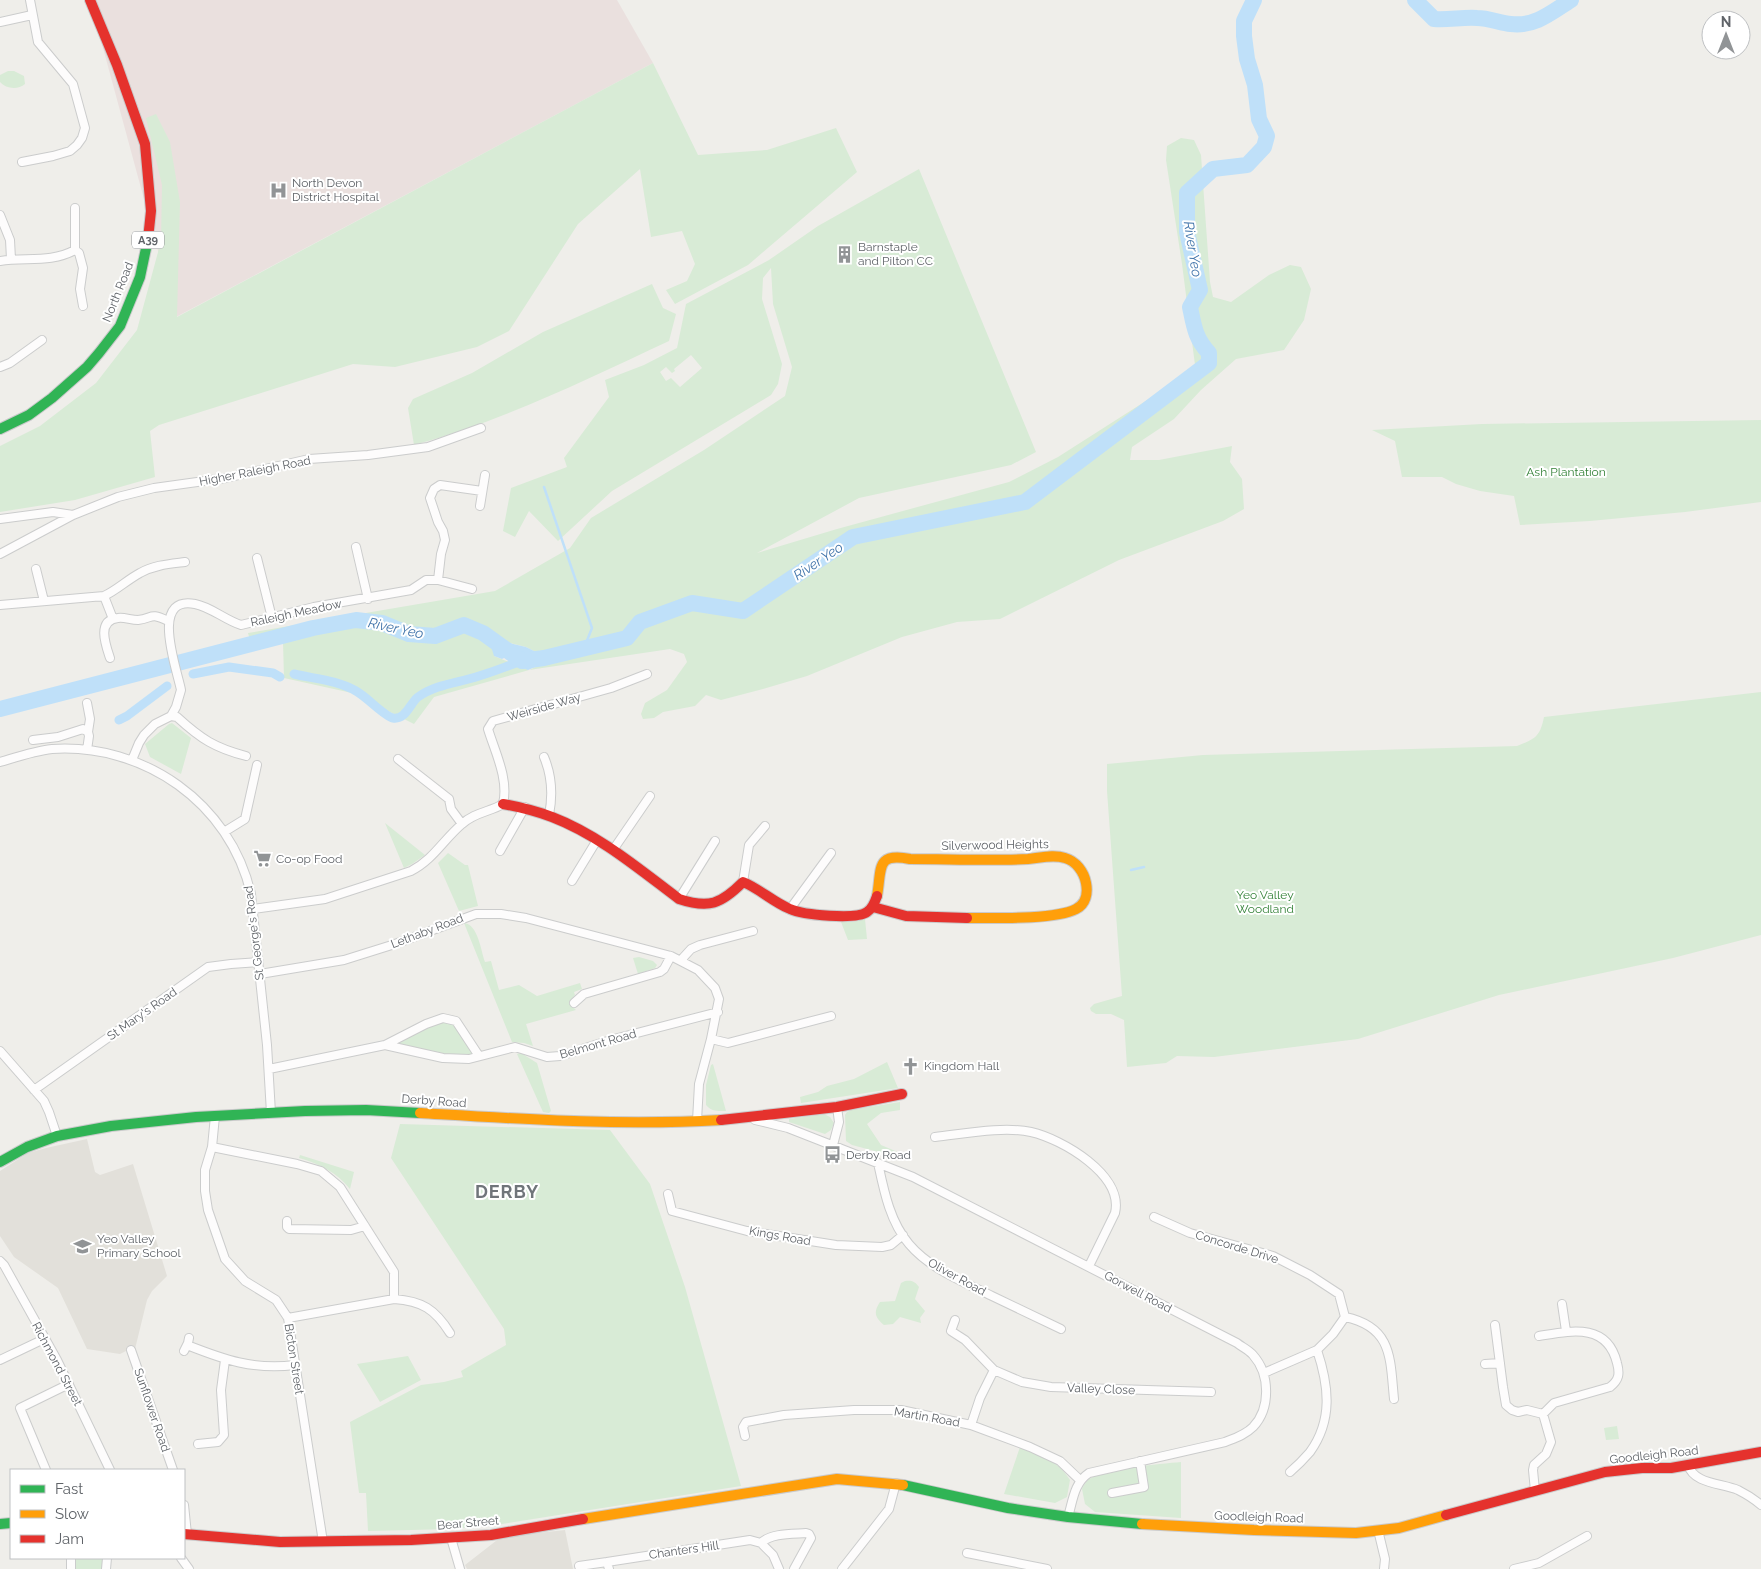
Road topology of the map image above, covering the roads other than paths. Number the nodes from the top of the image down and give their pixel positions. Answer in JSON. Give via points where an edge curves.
{"nodes":[{"id":1,"x":30,"y":0,"type":"edge"},
{"id":2,"x":90,"y":0,"type":"edge"},
{"id":3,"x":32,"y":15,"type":"junction"},
{"id":4,"x":0,"y":22,"type":"edge"},
{"id":5,"x":22,"y":162,"type":"dead end"},
{"id":6,"x":76,"y":208,"type":"dead end"},
{"id":7,"x":0,"y":215,"type":"edge"},
{"id":8,"x":75,"y":250,"type":"junction"},
{"id":9,"x":11,"y":259,"type":"junction"},
{"id":10,"x":0,"y":261,"type":"edge"},
{"id":11,"x":83,"y":306,"type":"dead end"},
{"id":12,"x":42,"y":340,"type":"dead end"},
{"id":13,"x":0,"y":367,"type":"edge"},
{"id":14,"x":481,"y":428,"type":"dead end"},
{"id":15,"x":0,"y":429,"type":"edge"},
{"id":16,"x":485,"y":474,"type":"dead end"},
{"id":17,"x":482,"y":491,"type":"junction"},
{"id":18,"x":480,"y":506,"type":"dead end"},
{"id":19,"x":73,"y":515,"type":"junction"},
{"id":20,"x":0,"y":519,"type":"edge"},
{"id":21,"x":356,"y":547,"type":"dead end"},
{"id":22,"x":0,"y":554,"type":"edge"},
{"id":23,"x":257,"y":558,"type":"dead end"},
{"id":24,"x":185,"y":562,"type":"dead end"},
{"id":25,"x":369,"y":562,"type":"dead end"},
{"id":26,"x":360,"y":564,"type":"junction"},
{"id":27,"x":36,"y":569,"type":"dead end"},
{"id":28,"x":438,"y":580,"type":"junction"},
{"id":29,"x":472,"y":589,"type":"dead end"},
{"id":30,"x":104,"y":596,"type":"junction"},
{"id":31,"x":368,"y":599,"type":"junction"},
{"id":32,"x":44,"y":601,"type":"junction"},
{"id":33,"x":0,"y":605,"type":"edge"},
{"id":34,"x":272,"y":618,"type":"junction"},
{"id":35,"x":113,"y":619,"type":"junction"},
{"id":36,"x":168,"y":621,"type":"junction"},
{"id":37,"x":110,"y":658,"type":"dead end"},
{"id":38,"x":647,"y":674,"type":"dead end"},
{"id":39,"x":87,"y":703,"type":"dead end"},
{"id":40,"x":171,"y":716,"type":"junction"},
{"id":41,"x":88,"y":732,"type":"junction"},
{"id":42,"x":33,"y":740,"type":"dead end"},
{"id":43,"x":87,"y":750,"type":"junction"},
{"id":44,"x":246,"y":756,"type":"dead end"},
{"id":45,"x":544,"y":757,"type":"dead end"},
{"id":46,"x":398,"y":759,"type":"dead end"},
{"id":47,"x":132,"y":760,"type":"junction"},
{"id":48,"x":0,"y":762,"type":"edge"},
{"id":49,"x":257,"y":765,"type":"dead end"},
{"id":50,"x":650,"y":796,"type":"dead end"},
{"id":51,"x":504,"y":804,"type":"junction"},
{"id":52,"x":525,"y":807,"type":"junction"},
{"id":53,"x":549,"y":815,"type":"junction"},
{"id":54,"x":462,"y":824,"type":"junction"},
{"id":55,"x":764,"y":826,"type":"dead end"},
{"id":56,"x":224,"y":832,"type":"junction"},
{"id":57,"x":597,"y":840,"type":"junction"},
{"id":58,"x":715,"y":842,"type":"dead end"},
{"id":59,"x":613,"y":850,"type":"junction"},
{"id":60,"x":500,"y":851,"type":"dead end"},
{"id":61,"x":831,"y":853,"type":"dead end"},
{"id":62,"x":572,"y":881,"type":"dead end"},
{"id":63,"x":743,"y":882,"type":"junction"},
{"id":64,"x":679,"y":899,"type":"junction"},
{"id":65,"x":872,"y":907,"type":"junction"},
{"id":66,"x":253,"y":909,"type":"junction"},
{"id":67,"x":790,"y":909,"type":"junction"},
{"id":68,"x":753,"y":931,"type":"dead end"},
{"id":69,"x":671,"y":956,"type":"junction"},
{"id":70,"x":681,"y":960,"type":"junction"},
{"id":71,"x":259,"y":962,"type":"junction"},
{"id":72,"x":260,"y":974,"type":"junction"},
{"id":73,"x":574,"y":1003,"type":"dead end"},
{"id":74,"x":718,"y":1012,"type":"junction"},
{"id":75,"x":831,"y":1016,"type":"dead end"},
{"id":76,"x":712,"y":1039,"type":"junction"},
{"id":77,"x":385,"y":1045,"type":"junction"},
{"id":78,"x":0,"y":1051,"type":"edge"},
{"id":79,"x":478,"y":1056,"type":"junction"},
{"id":80,"x":269,"y":1068,"type":"junction"},
{"id":81,"x":34,"y":1090,"type":"junction"},
{"id":82,"x":902,"y":1094,"type":"dead end"},
{"id":83,"x":837,"y":1107,"type":"junction"},
{"id":84,"x":271,"y":1113,"type":"junction"},
{"id":85,"x":215,"y":1116,"type":"junction"},
{"id":86,"x":745,"y":1118,"type":"junction"},
{"id":87,"x":697,"y":1120,"type":"junction"},
{"id":88,"x":57,"y":1136,"type":"junction"},
{"id":89,"x":935,"y":1137,"type":"dead end"},
{"id":90,"x":833,"y":1145,"type":"junction"},
{"id":91,"x":212,"y":1147,"type":"junction"},
{"id":92,"x":0,"y":1162,"type":"edge"},
{"id":93,"x":878,"y":1163,"type":"junction"},
{"id":94,"x":668,"y":1194,"type":"dead end"},
{"id":95,"x":1154,"y":1216,"type":"dead end"},
{"id":96,"x":287,"y":1221,"type":"dead end"},
{"id":97,"x":365,"y":1226,"type":"junction"},
{"id":98,"x":902,"y":1235,"type":"junction"},
{"id":99,"x":0,"y":1261,"type":"edge"},
{"id":100,"x":1089,"y":1266,"type":"junction"},
{"id":101,"x":394,"y":1299,"type":"junction"},
{"id":102,"x":1562,"y":1304,"type":"dead end"},
{"id":103,"x":1345,"y":1317,"type":"junction"},
{"id":104,"x":288,"y":1318,"type":"junction"},
{"id":105,"x":956,"y":1320,"type":"dead end"},
{"id":106,"x":1496,"y":1325,"type":"dead end"},
{"id":107,"x":1061,"y":1330,"type":"dead end"},
{"id":108,"x":1566,"y":1332,"type":"junction"},
{"id":109,"x":450,"y":1333,"type":"dead end"},
{"id":110,"x":1539,"y":1336,"type":"dead end"},
{"id":111,"x":44,"y":1339,"type":"junction"},
{"id":112,"x":186,"y":1345,"type":"dead end"},
{"id":113,"x":131,"y":1350,"type":"dead end"},
{"id":114,"x":1318,"y":1350,"type":"junction"},
{"id":115,"x":0,"y":1360,"type":"edge"},
{"id":116,"x":225,"y":1360,"type":"junction"},
{"id":117,"x":1500,"y":1363,"type":"junction"},
{"id":118,"x":1485,"y":1364,"type":"dead end"},
{"id":119,"x":295,"y":1365,"type":"junction"},
{"id":120,"x":994,"y":1370,"type":"junction"},
{"id":121,"x":1264,"y":1373,"type":"junction"},
{"id":122,"x":69,"y":1384,"type":"junction"},
{"id":123,"x":1211,"y":1392,"type":"dead end"},
{"id":124,"x":1394,"y":1399,"type":"dead end"},
{"id":125,"x":1543,"y":1414,"type":"junction"},
{"id":126,"x":971,"y":1425,"type":"junction"},
{"id":127,"x":745,"y":1436,"type":"dead end"},
{"id":128,"x":198,"y":1444,"type":"dead end"},
{"id":129,"x":1761,"y":1452,"type":"edge"},
{"id":130,"x":1140,"y":1461,"type":"junction"},
{"id":131,"x":1688,"y":1465,"type":"junction"},
{"id":132,"x":46,"y":1469,"type":"edge"},
{"id":133,"x":110,"y":1469,"type":"edge"},
{"id":134,"x":173,"y":1469,"type":"edge"},
{"id":135,"x":1290,"y":1472,"type":"dead end"},
{"id":136,"x":1080,"y":1480,"type":"junction"},
{"id":137,"x":896,"y":1482,"type":"junction"},
{"id":138,"x":1535,"y":1491,"type":"junction"},
{"id":139,"x":752,"y":1492,"type":"joint"},
{"id":140,"x":1112,"y":1493,"type":"dead end"},
{"id":141,"x":1761,"y":1505,"type":"edge"},
{"id":142,"x":1068,"y":1517,"type":"junction"},
{"id":143,"x":185,"y":1520,"type":"edge"},
{"id":144,"x":1378,"y":1530,"type":"junction"},
{"id":145,"x":186,"y":1534,"type":"edge"},
{"id":146,"x":1587,"y":1536,"type":"dead end"},
{"id":147,"x":451,"y":1538,"type":"junction"},
{"id":148,"x":323,"y":1542,"type":"junction"},
{"id":149,"x":761,"y":1543,"type":"junction"},
{"id":150,"x":967,"y":1553,"type":"dead end"},
{"id":151,"x":608,"y":1565,"type":"edge"},
{"id":152,"x":579,"y":1566,"type":"dead end"},
{"id":153,"x":460,"y":1569,"type":"edge"},
{"id":154,"x":779,"y":1569,"type":"edge"},
{"id":155,"x":794,"y":1569,"type":"edge"},
{"id":156,"x":842,"y":1569,"type":"edge"},
{"id":157,"x":1047,"y":1569,"type":"edge"},
{"id":158,"x":1384,"y":1569,"type":"edge"},
{"id":159,"x":1514,"y":1569,"type":"edge"}],
"edges":[{"from":1,"to":3,"type":"street"},
{"from":2,"to":15,"type":"street","name":"North Road","number":"A39","via":[[145,144],[152,211],[148,247],[120,326],[108,342],[87,367],[52,398]]},
{"from":3,"to":4,"type":"street"},
{"from":3,"to":5,"type":"street","via":[[38,42],[73,84],[85,128],[82,138],[70,152]]},
{"from":6,"to":8,"type":"street"},
{"from":7,"to":9,"type":"street","via":[[10,240]]},
{"from":8,"to":9,"type":"street","via":[[48,259]]},
{"from":8,"to":11,"type":"street","via":[[83,268],[80,289]]},
{"from":9,"to":10,"type":"street"},
{"from":12,"to":13,"type":"street"},
{"from":14,"to":19,"type":"street","name":"Higher Raleigh Road","via":[[428,447],[309,459],[226,478],[154,488],[118,497]]},
{"from":16,"to":17,"type":"street"},
{"from":17,"to":18,"type":"street"},
{"from":17,"to":28,"type":"street","via":[[440,485],[434,489],[430,498],[445,540],[440,554]]},
{"from":19,"to":20,"type":"street","name":"Higher Raleigh Road","via":[[53,512]]},
{"from":19,"to":22,"type":"street"},
{"from":21,"to":26,"type":"street"},
{"from":23,"to":34,"type":"street","via":[[265,572]]},
{"from":24,"to":30,"type":"street","via":[[153,566]]},
{"from":25,"to":26,"type":"street"},
{"from":26,"to":31,"type":"street"},
{"from":27,"to":32,"type":"street"},
{"from":28,"to":29,"type":"street"},
{"from":28,"to":31,"type":"street","name":"Raleigh Meadow","via":[[426,580],[411,590]]},
{"from":30,"to":32,"type":"street"},
{"from":30,"to":35,"type":"street"},
{"from":31,"to":34,"type":"street","name":"Raleigh Meadow","via":[[314,607]]},
{"from":32,"to":33,"type":"street"},
{"from":34,"to":36,"type":"street","name":"Raleigh Meadow","via":[[241,625],[192,603],[179,605]]},
{"from":35,"to":36,"type":"street","via":[[138,620],[157,616]]},
{"from":35,"to":37,"type":"street","via":[[104,629]]},
{"from":36,"to":40,"type":"street","via":[[168,636],[181,690]]},
{"from":38,"to":51,"type":"street","name":"Weirside Way","via":[[611,688],[493,721],[488,729],[502,772]]},
{"from":39,"to":41,"type":"street"},
{"from":40,"to":44,"type":"street","via":[[177,717],[207,742]]},
{"from":40,"to":47,"type":"street","via":[[155,724],[144,735]]},
{"from":41,"to":42,"type":"street","via":[[80,730]]},
{"from":41,"to":43,"type":"street"},
{"from":43,"to":47,"type":"street","name":"St George's Road"},
{"from":43,"to":48,"type":"street","name":"St George's Road","via":[[52,749]]},
{"from":45,"to":53,"type":"street","via":[[552,789]]},
{"from":46,"to":54,"type":"street","via":[[449,799]]},
{"from":47,"to":56,"type":"street","name":"St George's Road","via":[[176,782],[209,811]]},
{"from":49,"to":56,"type":"street","via":[[245,819]]},
{"from":50,"to":59,"type":"street"},
{"from":51,"to":52,"type":"street"},
{"from":51,"to":54,"type":"street","via":[[482,811]]},
{"from":52,"to":53,"type":"street"},
{"from":52,"to":60,"type":"street"},
{"from":53,"to":57,"type":"street"},
{"from":54,"to":66,"type":"street","via":[[428,860],[411,872],[333,897]]},
{"from":55,"to":63,"type":"street","via":[[749,845]]},
{"from":56,"to":66,"type":"street","name":"St George's Road","via":[[247,875]]},
{"from":57,"to":59,"type":"street"},
{"from":57,"to":62,"type":"street"},
{"from":58,"to":64,"type":"street"},
{"from":59,"to":64,"type":"street"},
{"from":61,"to":67,"type":"street"},
{"from":63,"to":64,"type":"street","via":[[726,898],[713,904],[693,904]]},
{"from":63,"to":67,"type":"street"},
{"from":65,"to":65,"type":"street","name":"Silverwood Heights","via":[[881,866],[891,857],[1065,858],[1071,860],[1083,876],[1087,895],[1082,906],[1062,915],[919,917]]},
{"from":65,"to":67,"type":"street","via":[[864,915],[854,917]]},
{"from":66,"to":71,"type":"street","name":"St George's Road"},
{"from":68,"to":70,"type":"street","via":[[700,945]]},
{"from":69,"to":70,"type":"street","name":"Lethaby Road"},
{"from":69,"to":72,"type":"street","name":"Lethaby Road","via":[[526,918],[476,914],[344,960]]},
{"from":69,"to":73,"type":"street","via":[[660,972],[584,994]]},
{"from":70,"to":74,"type":"street","name":"Lethaby Road","via":[[698,970],[715,988],[719,999]]},
{"from":71,"to":72,"type":"street","name":"St George's Road"},
{"from":71,"to":81,"type":"street","name":"St Mary's Road","via":[[208,968]]},
{"from":72,"to":80,"type":"street","name":"St George's Road"},
{"from":74,"to":76,"type":"street"},
{"from":74,"to":79,"type":"street","name":"Belmont Road","via":[[560,1056],[547,1057],[516,1047]]},
{"from":75,"to":76,"type":"street","via":[[728,1043]]},
{"from":76,"to":87,"type":"street","via":[[699,1084]]},
{"from":77,"to":79,"type":"street","name":"Belmont Road","via":[[444,1058]]},
{"from":77,"to":79,"type":"street","name":"Belmont Road","via":[[444,1018],[456,1021]]},
{"from":77,"to":80,"type":"street","name":"Belmont Road"},
{"from":78,"to":81,"type":"street"},
{"from":80,"to":84,"type":"street","name":"St George's Road"},
{"from":81,"to":88,"type":"street","via":[[44,1101]]},
{"from":82,"to":83,"type":"street","name":"Derby Road"},
{"from":83,"to":86,"type":"street","name":"Derby Road"},
{"from":83,"to":90,"type":"street","via":[[839,1122]]},
{"from":84,"to":85,"type":"street","name":"Derby Road"},
{"from":84,"to":87,"type":"street","name":"Derby Road","via":[[375,1110],[546,1121]]},
{"from":85,"to":88,"type":"street","name":"Derby Road","via":[[111,1126]]},
{"from":85,"to":91,"type":"street","name":"Bicton Street"},
{"from":86,"to":87,"type":"street","name":"Derby Road"},
{"from":86,"to":90,"type":"street","name":"Gorwell Road","via":[[778,1124]]},
{"from":88,"to":92,"type":"street","name":"Derby Road"},
{"from":89,"to":100,"type":"street","via":[[1014,1130],[1030,1132],[1062,1145],[1090,1163],[1108,1182],[1117,1205]]},
{"from":90,"to":93,"type":"street","name":"Gorwell Road"},
{"from":91,"to":97,"type":"street","via":[[321,1171],[340,1187]]},
{"from":91,"to":104,"type":"street","name":"Bicton Street","via":[[205,1170],[205,1191],[225,1259],[244,1281],[276,1300]]},
{"from":93,"to":98,"type":"street","name":"Oliver Road","via":[[885,1196]]},
{"from":93,"to":100,"type":"street","name":"Gorwell Road","via":[[913,1177]]},
{"from":94,"to":98,"type":"street","name":"Kings Road","via":[[672,1211],[795,1240],[873,1248],[891,1245]]},
{"from":95,"to":103,"type":"street","name":"Concorde Drive","via":[[1190,1233],[1274,1256],[1310,1274],[1339,1294]]},
{"from":96,"to":97,"type":"street","via":[[289,1229],[351,1230]]},
{"from":97,"to":101,"type":"street","via":[[394,1272]]},
{"from":98,"to":107,"type":"street","name":"Oliver Road","via":[[925,1259],[956,1278]]},
{"from":99,"to":111,"type":"street","name":"Richmond Street"},
{"from":100,"to":121,"type":"street","name":"Gorwell Road","via":[[1237,1343],[1253,1355]]},
{"from":101,"to":104,"type":"street"},
{"from":101,"to":109,"type":"street","via":[[430,1308]]},
{"from":102,"to":108,"type":"street"},
{"from":103,"to":114,"type":"street"},
{"from":103,"to":124,"type":"street","via":[[1359,1320],[1379,1333],[1389,1351]]},
{"from":104,"to":119,"type":"street","name":"Bicton Street"},
{"from":105,"to":120,"type":"street","name":"Valley Close","via":[[952,1333],[965,1340]]},
{"from":106,"to":117,"type":"street"},
{"from":108,"to":110,"type":"street"},
{"from":108,"to":125,"type":"street","via":[[1583,1331],[1609,1344],[1615,1355],[1618,1377],[1610,1387],[1554,1404]]},
{"from":111,"to":115,"type":"street"},
{"from":111,"to":122,"type":"street","name":"Richmond Street"},
{"from":112,"to":116,"type":"street"},
{"from":113,"to":134,"type":"street","name":"Sunflower Road"},
{"from":114,"to":121,"type":"street"},
{"from":114,"to":135,"type":"street","via":[[1327,1385],[1327,1408],[1310,1452]]},
{"from":116,"to":119,"type":"street","via":[[261,1367]]},
{"from":116,"to":128,"type":"street","via":[[221,1390],[224,1435],[218,1442]]},
{"from":117,"to":118,"type":"street"},
{"from":117,"to":125,"type":"street","via":[[1506,1405],[1518,1412],[1527,1410]]},
{"from":119,"to":148,"type":"street","name":"Bicton Street"},
{"from":120,"to":123,"type":"street","name":"Valley Close","via":[[1022,1382],[1051,1387]]},
{"from":120,"to":126,"type":"street"},
{"from":121,"to":130,"type":"street","via":[[1267,1387],[1261,1416],[1241,1436]]},
{"from":122,"to":132,"type":"street","via":[[20,1408]]},
{"from":122,"to":133,"type":"street","name":"Richmond Street"},
{"from":125,"to":138,"type":"street","via":[[1550,1442],[1546,1454],[1534,1465]]},
{"from":126,"to":127,"type":"street","name":"Martin Road","via":[[901,1410],[854,1410],[784,1415],[746,1422],[743,1428]]},
{"from":126,"to":136,"type":"street","name":"Martin Road","via":[[1060,1461]]},
{"from":129,"to":131,"type":"street","name":"Goodleigh Road"},
{"from":130,"to":136,"type":"street","via":[[1089,1473]]},
{"from":130,"to":140,"type":"street","via":[[1144,1487]]},
{"from":131,"to":138,"type":"street","name":"Goodleigh Road","via":[[1605,1472]]},
{"from":131,"to":141,"type":"street","via":[[1695,1476],[1740,1491]]},
{"from":136,"to":142,"type":"street"},
{"from":137,"to":139,"type":"street","name":"Goodleigh Road","via":[[838,1479]]},
{"from":137,"to":142,"type":"street","name":"Goodleigh Road","via":[[1008,1508]]},
{"from":137,"to":156,"type":"street","via":[[889,1510]]},
{"from":138,"to":144,"type":"street","name":"Goodleigh Road","via":[[1399,1528]]},
{"from":139,"to":147,"type":"street","name":"Bear Street"},
{"from":142,"to":144,"type":"street","name":"Goodleigh Road","via":[[1265,1531],[1356,1533]]},
{"from":143,"to":145,"type":"street"},
{"from":144,"to":158,"type":"street","via":[[1385,1559]]},
{"from":145,"to":148,"type":"street","name":"Bear Street","via":[[280,1542]]},
{"from":146,"to":159,"type":"street","via":[[1539,1563]]},
{"from":147,"to":148,"type":"street","name":"Bear Street"},
{"from":147,"to":153,"type":"street"},
{"from":149,"to":151,"type":"street","name":"Chanters Hill","via":[[750,1540]]},
{"from":149,"to":154,"type":"street","via":[[773,1555]]},
{"from":149,"to":155,"type":"street","name":"Chanters Hill","via":[[780,1536],[809,1534],[811,1538]]},
{"from":150,"to":157,"type":"street"},
{"from":151,"to":152,"type":"street","name":"Chanters Hill"}]}
